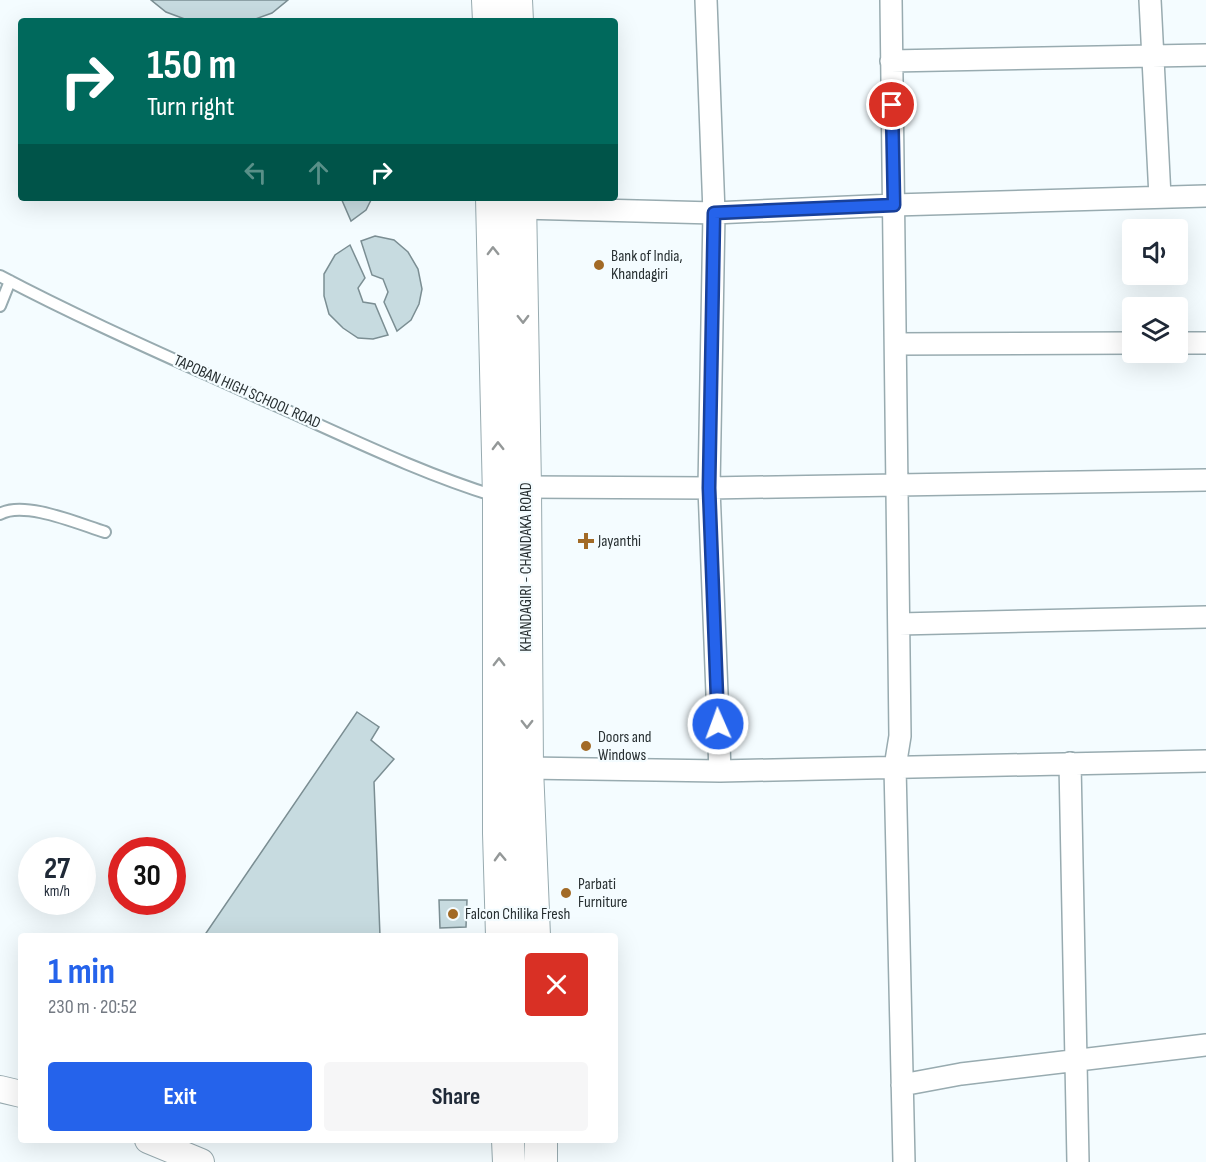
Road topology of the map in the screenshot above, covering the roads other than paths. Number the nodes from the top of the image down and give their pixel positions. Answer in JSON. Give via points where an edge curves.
{"nodes":[{"id":1,"x":488,"y":0,"type":"edge"},
{"id":2,"x":516,"y":0,"type":"edge"},
{"id":3,"x":706,"y":0,"type":"edge"},
{"id":4,"x":891,"y":0,"type":"edge"},
{"id":5,"x":1150,"y":0,"type":"edge"},
{"id":6,"x":489,"y":18,"type":"edge"},
{"id":7,"x":517,"y":18,"type":"edge"},
{"id":8,"x":1206,"y":55,"type":"edge"},
{"id":9,"x":1153,"y":57,"type":"junction"},
{"id":10,"x":891,"y":61,"type":"junction"},
{"id":11,"x":1160,"y":196,"type":"junction"},
{"id":12,"x":1206,"y":196,"type":"edge"},
{"id":13,"x":511,"y":201,"type":"edge"},
{"id":14,"x":894,"y":205,"type":"junction"},
{"id":15,"x":714,"y":213,"type":"junction"},
{"id":16,"x":5,"y":278,"type":"edge"},
{"id":17,"x":0,"y":306,"type":"edge"},
{"id":18,"x":1122,"y":343,"type":"edge"},
{"id":19,"x":1188,"y":343,"type":"edge"},
{"id":20,"x":1206,"y":343,"type":"edge"},
{"id":21,"x":896,"y":344,"type":"junction"},
{"id":22,"x":1206,"y":480,"type":"edge"},
{"id":23,"x":898,"y":485,"type":"junction"},
{"id":24,"x":709,"y":488,"type":"junction"},
{"id":25,"x":512,"y":492,"type":"junction"},
{"id":26,"x":0,"y":514,"type":"edge"},
{"id":27,"x":105,"y":532,"type":"dead end"},
{"id":28,"x":1206,"y":617,"type":"edge"},
{"id":29,"x":899,"y":624,"type":"junction"},
{"id":30,"x":1206,"y":761,"type":"edge"},
{"id":31,"x":1070,"y":763,"type":"junction"},
{"id":32,"x":895,"y":767,"type":"junction"},
{"id":33,"x":527,"y":768,"type":"junction"},
{"id":34,"x":720,"y":771,"type":"junction"},
{"id":35,"x":533,"y":893,"type":"junction"},
{"id":36,"x":501,"y":897,"type":"junction"},
{"id":37,"x":502,"y":933,"type":"edge"},
{"id":38,"x":534,"y":933,"type":"edge"},
{"id":39,"x":1206,"y":1045,"type":"edge"},
{"id":40,"x":1075,"y":1060,"type":"junction"},
{"id":41,"x":902,"y":1085,"type":"junction"},
{"id":42,"x":0,"y":1089,"type":"edge"},
{"id":43,"x":18,"y":1093,"type":"edge"},
{"id":44,"x":155,"y":1143,"type":"edge"},
{"id":45,"x":508,"y":1143,"type":"edge"},
{"id":46,"x":541,"y":1143,"type":"edge"},
{"id":47,"x":201,"y":1162,"type":"edge"},
{"id":48,"x":509,"y":1162,"type":"edge"},
{"id":49,"x":541,"y":1162,"type":"edge"},
{"id":50,"x":904,"y":1162,"type":"edge"},
{"id":51,"x":1078,"y":1162,"type":"edge"}],
"edges":[{"from":1,"to":6,"type":"main road"},
{"from":2,"to":7,"type":"main road"},
{"from":3,"to":15,"type":"street"},
{"from":4,"to":10,"type":"street"},
{"from":5,"to":9,"type":"street"},
{"from":8,"to":9,"type":"street"},
{"from":9,"to":10,"type":"street"},
{"from":9,"to":11,"type":"street"},
{"from":10,"to":14,"type":"street"},
{"from":11,"to":12,"type":"street"},
{"from":11,"to":14,"type":"street"},
{"from":13,"to":15,"type":"street"},
{"from":13,"to":25,"type":"main road","name":"KHANDAGIRI - CHANDAKA ROAD"},
{"from":14,"to":15,"type":"street"},
{"from":14,"to":21,"type":"street"},
{"from":15,"to":24,"type":"street"},
{"from":16,"to":17,"type":"lane"},
{"from":16,"to":25,"type":"lane","name":"TAPOBAN HIGH SCHOOL ROAD","via":[[379,452],[467,488]]},
{"from":18,"to":21,"type":"street"},
{"from":19,"to":20,"type":"street"},
{"from":21,"to":23,"type":"street"},
{"from":22,"to":23,"type":"street"},
{"from":23,"to":24,"type":"street"},
{"from":23,"to":29,"type":"street"},
{"from":24,"to":25,"type":"street"},
{"from":24,"to":34,"type":"street"},
{"from":25,"to":33,"type":"main road","name":"KHANDAGIRI - CHANDAKA ROAD","one_way":true},
{"from":36,"to":25,"type":"main road","name":"KHANDAGIRI - CHANDAKA ROAD","one_way":true,"via":[[499,833]]},
{"from":26,"to":27,"type":"lane","via":[[15,509],[31,510]]},
{"from":28,"to":29,"type":"street"},
{"from":29,"to":32,"type":"street","via":[[900,736]]},
{"from":30,"to":31,"type":"street"},
{"from":31,"to":32,"type":"street"},
{"from":31,"to":40,"type":"street"},
{"from":32,"to":34,"type":"street"},
{"from":32,"to":41,"type":"street"},
{"from":33,"to":34,"type":"street"},
{"from":33,"to":35,"type":"main road","name":"KHANDAGIRI - CHANDAKA ROAD"},
{"from":35,"to":36,"type":"main road"},
{"from":35,"to":38,"type":"main road","name":"KHANDAGIRI - CHANDAKA ROAD"},
{"from":36,"to":37,"type":"main road","name":"KHANDAGIRI - CHANDAKA ROAD"},
{"from":39,"to":40,"type":"street"},
{"from":40,"to":41,"type":"street"},
{"from":40,"to":51,"type":"street"},
{"from":41,"to":50,"type":"street"},
{"from":42,"to":43,"type":"street"},
{"from":44,"to":47,"type":"street"},
{"from":45,"to":48,"type":"main road"},
{"from":46,"to":49,"type":"main road"}]}
